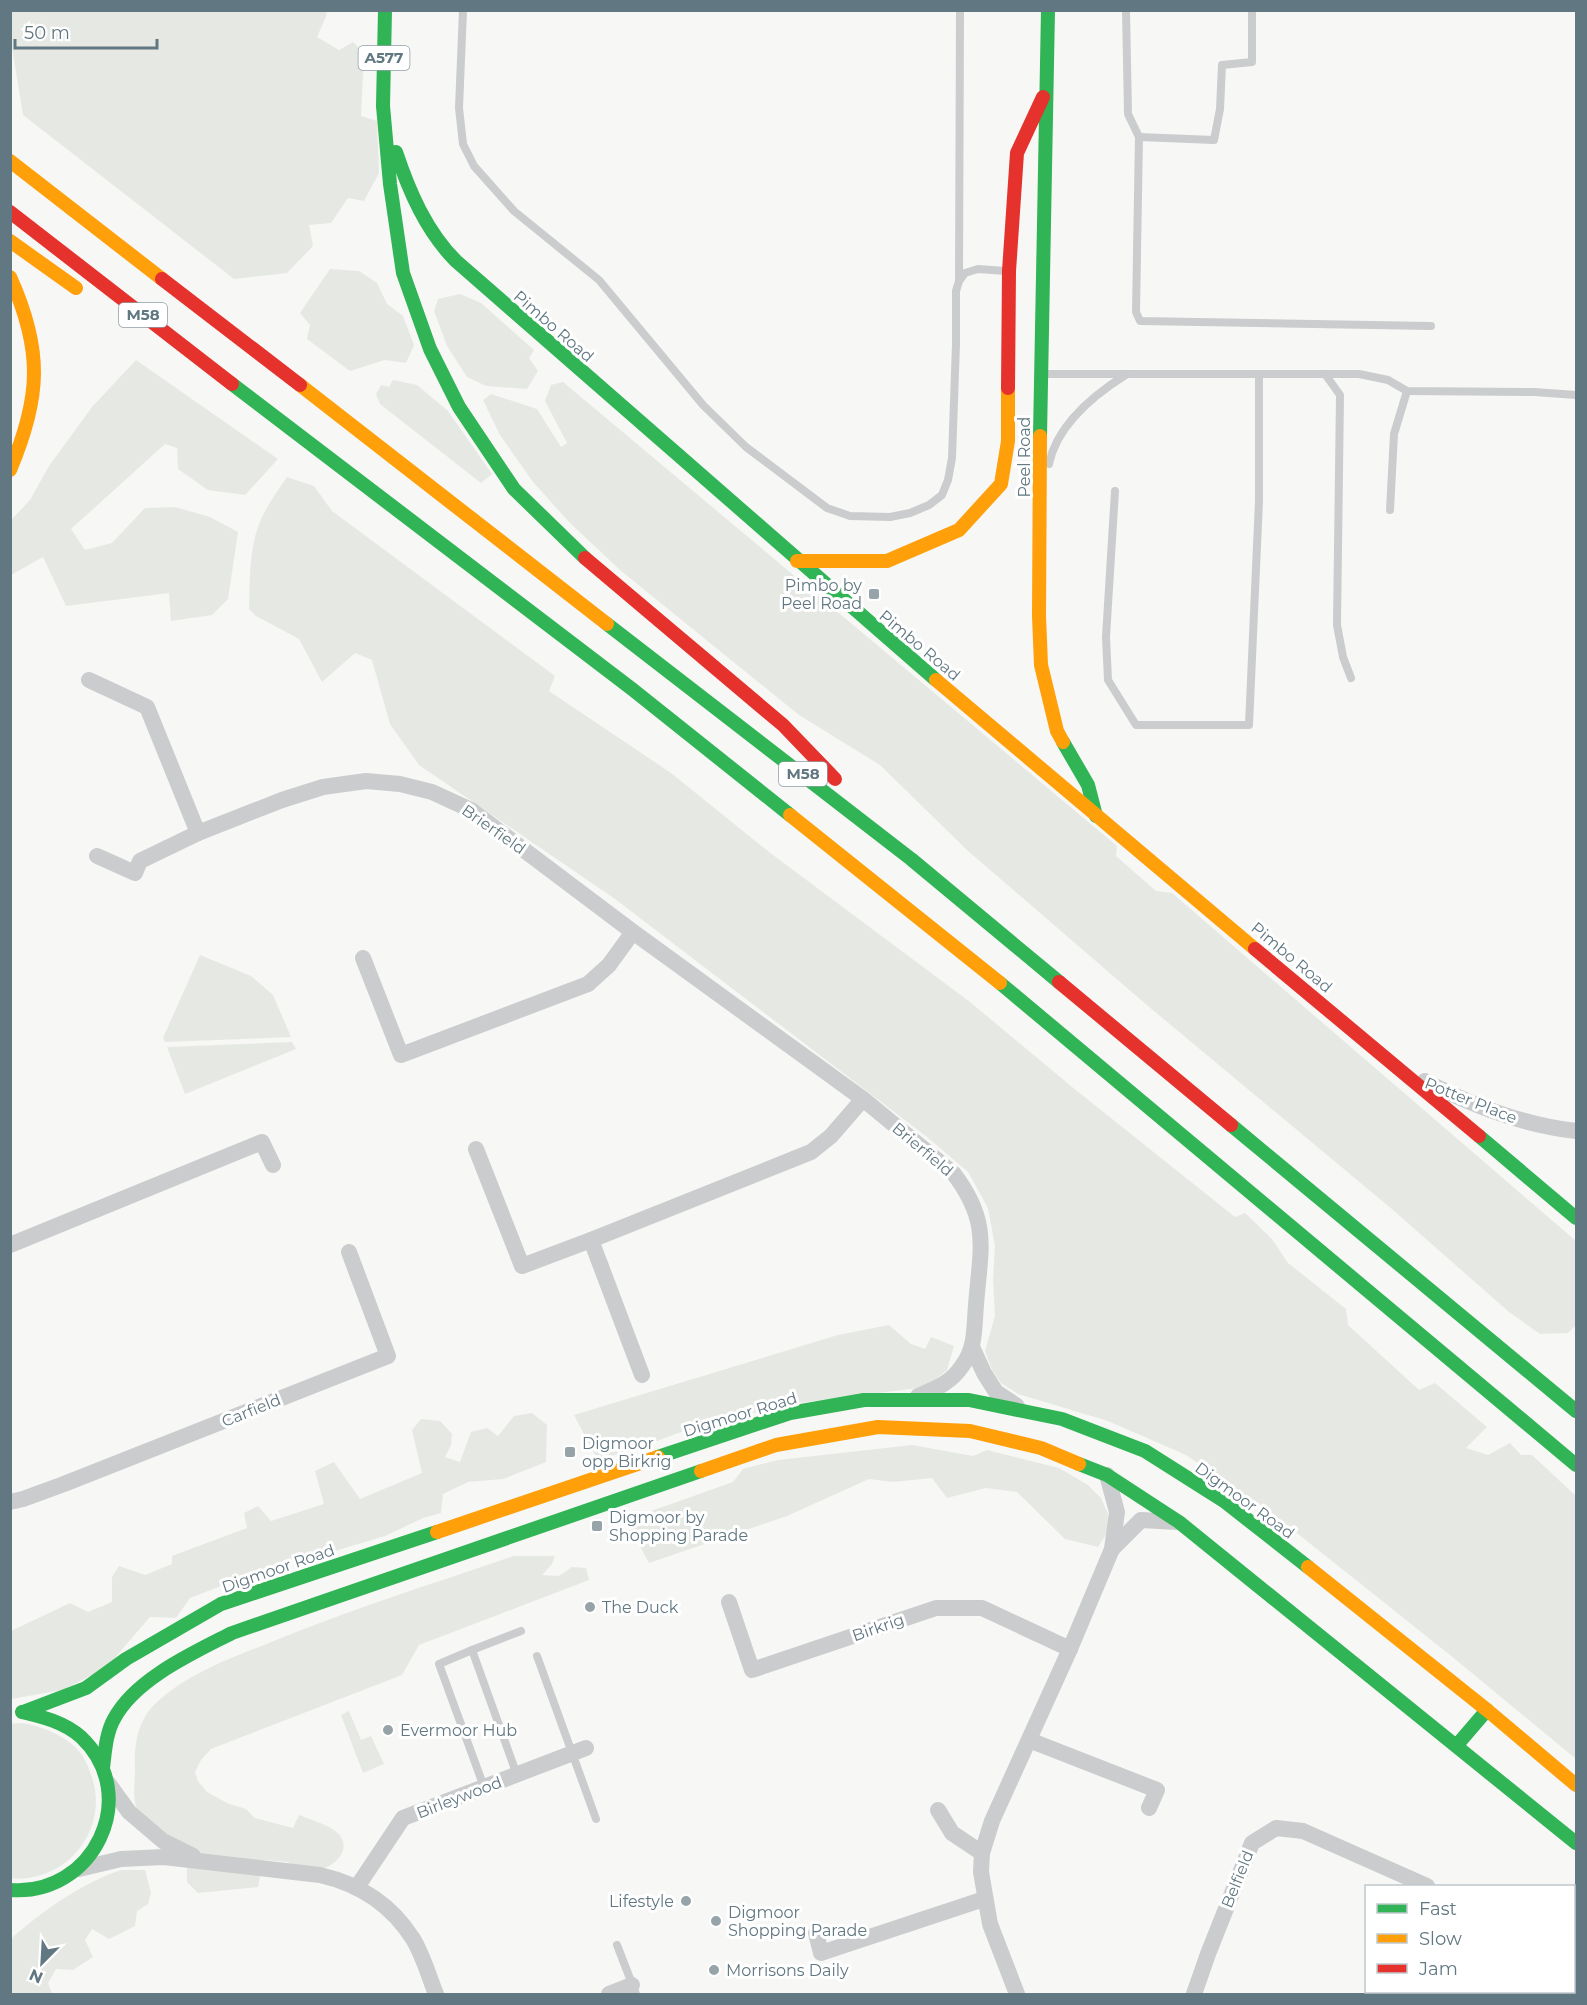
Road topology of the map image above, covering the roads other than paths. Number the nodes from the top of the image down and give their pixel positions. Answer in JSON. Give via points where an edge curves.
{"nodes":[{"id":1,"x":385,"y":10,"type":"edge"},
{"id":2,"x":463,"y":10,"type":"edge"},
{"id":3,"x":960,"y":10,"type":"edge"},
{"id":4,"x":1048,"y":10,"type":"edge"},
{"id":5,"x":1126,"y":10,"type":"edge"},
{"id":6,"x":1252,"y":10,"type":"edge"},
{"id":7,"x":1048,"y":86,"type":"junction"},
{"id":8,"x":383,"y":106,"type":"junction"},
{"id":9,"x":1139,"y":137,"type":"junction"},
{"id":10,"x":10,"y":161,"type":"edge"},
{"id":11,"x":10,"y":212,"type":"edge"},
{"id":12,"x":10,"y":241,"type":"edge"},
{"id":13,"x":1009,"y":271,"type":"junction"},
{"id":14,"x":10,"y":277,"type":"edge"},
{"id":15,"x":959,"y":281,"type":"junction"},
{"id":16,"x":87,"y":296,"type":"dead end"},
{"id":17,"x":1431,"y":326,"type":"dead end"},
{"id":18,"x":146,"y":335,"type":"dead end"},
{"id":19,"x":1041,"y":374,"type":"junction"},
{"id":20,"x":1127,"y":374,"type":"junction"},
{"id":21,"x":1259,"y":374,"type":"junction"},
{"id":22,"x":1325,"y":374,"type":"junction"},
{"id":23,"x":1407,"y":391,"type":"junction"},
{"id":24,"x":1576,"y":395,"type":"edge"},
{"id":25,"x":276,"y":418,"type":"junction"},
{"id":26,"x":10,"y":470,"type":"edge"},
{"id":27,"x":1115,"y":491,"type":"dead end"},
{"id":28,"x":1040,"y":507,"type":"junction"},
{"id":29,"x":1390,"y":510,"type":"dead end"},
{"id":30,"x":796,"y":561,"type":"junction"},
{"id":31,"x":1351,"y":678,"type":"dead end"},
{"id":32,"x":89,"y":680,"type":"dead end"},
{"id":33,"x":1096,"y":816,"type":"junction"},
{"id":34,"x":198,"y":833,"type":"junction"},
{"id":35,"x":97,"y":856,"type":"dead end"},
{"id":36,"x":911,"y":859,"type":"junction"},
{"id":37,"x":633,"y":932,"type":"junction"},
{"id":38,"x":363,"y":958,"type":"dead end"},
{"id":39,"x":1402,"y":1070,"type":"junction"},
{"id":40,"x":863,"y":1099,"type":"junction"},
{"id":41,"x":1576,"y":1131,"type":"edge"},
{"id":42,"x":476,"y":1149,"type":"dead end"},
{"id":43,"x":273,"y":1165,"type":"dead end"},
{"id":44,"x":1576,"y":1218,"type":"edge"},
{"id":45,"x":591,"y":1240,"type":"junction"},
{"id":46,"x":10,"y":1245,"type":"edge"},
{"id":47,"x":349,"y":1252,"type":"dead end"},
{"id":48,"x":973,"y":1349,"type":"junction"},
{"id":49,"x":642,"y":1375,"type":"dead end"},
{"id":50,"x":912,"y":1399,"type":"junction"},
{"id":51,"x":1023,"y":1410,"type":"junction"},
{"id":52,"x":1576,"y":1411,"type":"edge"},
{"id":53,"x":1576,"y":1466,"type":"edge"},
{"id":54,"x":1107,"y":1475,"type":"junction"},
{"id":55,"x":10,"y":1502,"type":"edge"},
{"id":56,"x":1179,"y":1522,"type":"junction"},
{"id":57,"x":1112,"y":1549,"type":"junction"},
{"id":58,"x":729,"y":1602,"type":"dead end"},
{"id":59,"x":521,"y":1631,"type":"dead end"},
{"id":60,"x":1070,"y":1649,"type":"junction"},
{"id":61,"x":472,"y":1650,"type":"junction"},
{"id":62,"x":537,"y":1656,"type":"dead end"},
{"id":63,"x":1487,"y":1710,"type":"junction"},
{"id":64,"x":17,"y":1712,"type":"edge"},
{"id":65,"x":1029,"y":1740,"type":"junction"},
{"id":66,"x":1457,"y":1745,"type":"junction"},
{"id":67,"x":579,"y":1751,"type":"junction"},
{"id":68,"x":517,"y":1775,"type":"junction"},
{"id":69,"x":105,"y":1776,"type":"junction"},
{"id":70,"x":1576,"y":1785,"type":"edge"},
{"id":71,"x":484,"y":1788,"type":"junction"},
{"id":72,"x":1149,"y":1808,"type":"dead end"},
{"id":73,"x":938,"y":1809,"type":"dead end"},
{"id":74,"x":596,"y":1819,"type":"dead end"},
{"id":75,"x":1576,"y":1843,"type":"edge"},
{"id":76,"x":982,"y":1853,"type":"junction"},
{"id":77,"x":202,"y":1860,"type":"junction"},
{"id":78,"x":79,"y":1869,"type":"junction"},
{"id":79,"x":1423,"y":1885,"type":"edge"},
{"id":80,"x":357,"y":1887,"type":"junction"},
{"id":81,"x":14,"y":1896,"type":"edge"},
{"id":82,"x":984,"y":1899,"type":"junction"},
{"id":83,"x":816,"y":1933,"type":"dead end"},
{"id":84,"x":617,"y":1945,"type":"dead end"},
{"id":85,"x":634,"y":1990,"type":"edge"},
{"id":86,"x":436,"y":1995,"type":"edge"},
{"id":87,"x":609,"y":1995,"type":"edge"},
{"id":88,"x":1017,"y":1995,"type":"edge"},
{"id":89,"x":1194,"y":1995,"type":"edge"}],
"edges":[{"from":1,"to":8,"type":"main road","name":"Pimbo Road","number":"A577"},
{"from":2,"to":15,"type":"lane","via":[[459,108],[463,144],[474,166],[514,211],[599,280],[703,405],[746,447],[827,508],[850,516],[890,517],[920,509],[942,495],[952,458]]},
{"from":3,"to":15,"type":"lane"},
{"from":4,"to":7,"type":"main road","name":"Peel Road"},
{"from":5,"to":9,"type":"lane","via":[[1128,114]]},
{"from":6,"to":9,"type":"lane","via":[[1252,62],[1222,65],[1214,140]]},
{"from":7,"to":13,"type":"main road","name":"Peel Road","via":[[1017,153]]},
{"from":7,"to":19,"type":"main road","name":"Peel Road"},
{"from":8,"to":30,"type":"main road","name":"Pimbo Road","via":[[408,188],[447,252]]},
{"from":8,"to":36,"type":"main road","via":[[403,273],[430,349],[459,407],[514,489],[589,562],[783,725]]},
{"from":9,"to":17,"type":"lane","via":[[1136,312],[1140,321]]},
{"from":10,"to":36,"type":"main road","number":"M58"},
{"from":11,"to":25,"type":"main road","number":"M58"},
{"from":12,"to":16,"type":"main road"},
{"from":13,"to":15,"type":"lane","via":[[978,269],[965,273]]},
{"from":13,"to":30,"type":"main road","name":"Peel Road","via":[[1008,441],[1001,484],[958,530],[887,561]]},
{"from":14,"to":26,"type":"main road","via":[[31,327],[35,386],[24,442]]},
{"from":18,"to":25,"type":"main road"},
{"from":19,"to":20,"type":"lane"},
{"from":19,"to":28,"type":"main road","name":"Peel Road"},
{"from":20,"to":21,"type":"lane"},
{"from":20,"to":28,"type":"lane","via":[[1100,390],[1062,433],[1050,459]]},
{"from":21,"to":22,"type":"lane"},
{"from":21,"to":27,"type":"lane","via":[[1249,725],[1136,725],[1108,680],[1106,637]]},
{"from":22,"to":23,"type":"lane","via":[[1359,374],[1388,380]]},
{"from":22,"to":31,"type":"lane","via":[[1340,394],[1337,625]]},
{"from":23,"to":24,"type":"lane"},
{"from":23,"to":29,"type":"lane","via":[[1394,434]]},
{"from":25,"to":53,"type":"main road","number":"M58","via":[[632,689],[1005,987]]},
{"from":28,"to":33,"type":"main road","name":"Peel Road","via":[[1041,665],[1057,731],[1088,785]]},
{"from":30,"to":33,"type":"main road","name":"Pimbo Road"},
{"from":32,"to":34,"type":"street","via":[[147,707]]},
{"from":33,"to":39,"type":"main road","name":"Pimbo Road"},
{"from":34,"to":35,"type":"street","name":"Brierfield","via":[[140,861],[135,873]]},
{"from":34,"to":37,"type":"street","name":"Brierfield","via":[[323,787],[366,781],[400,784],[432,792],[471,810]]},
{"from":36,"to":52,"type":"main road","number":"M58"},
{"from":37,"to":38,"type":"street","via":[[609,965],[588,984],[401,1055]]},
{"from":37,"to":40,"type":"street","name":"Brierfield"},
{"from":39,"to":41,"type":"street","name":"Potter Place","via":[[1493,1112]]},
{"from":39,"to":44,"type":"main road","name":"Pimbo Road"},
{"from":40,"to":45,"type":"street","via":[[831,1136],[811,1152]]},
{"from":40,"to":48,"type":"street","name":"Brierfield","via":[[954,1174],[974,1209],[982,1248]]},
{"from":42,"to":45,"type":"street","via":[[522,1266]]},
{"from":43,"to":46,"type":"street","via":[[262,1142]]},
{"from":45,"to":49,"type":"street"},
{"from":47,"to":55,"type":"street","name":"Carfield","via":[[388,1356]]},
{"from":48,"to":50,"type":"street","via":[[964,1365],[944,1385]]},
{"from":48,"to":51,"type":"street","via":[[996,1392]]},
{"from":50,"to":51,"type":"main road","name":"Digmoor Road","via":[[969,1400]]},
{"from":50,"to":64,"type":"main road","name":"Digmoor Road","via":[[864,1400],[790,1413],[221,1604],[126,1659],[86,1688]]},
{"from":51,"to":63,"type":"main road","name":"Digmoor Road","via":[[1062,1419],[1145,1450],[1224,1501]]},
{"from":54,"to":56,"type":"main road"},
{"from":54,"to":57,"type":"street","via":[[1117,1512]]},
{"from":54,"to":69,"type":"main road","via":[[1041,1448],[970,1431],[878,1427],[776,1445],[232,1633],[175,1662],[131,1696],[116,1716],[107,1739]]},
{"from":56,"to":57,"type":"street","via":[[1141,1520]]},
{"from":56,"to":66,"type":"main road"},
{"from":57,"to":60,"type":"street"},
{"from":58,"to":60,"type":"street","name":"Birkrig","via":[[752,1670],[936,1608],[982,1608]]},
{"from":59,"to":61,"type":"lane"},
{"from":60,"to":65,"type":"street"},
{"from":61,"to":68,"type":"lane"},
{"from":61,"to":71,"type":"lane","via":[[439,1664]]},
{"from":62,"to":67,"type":"lane"},
{"from":63,"to":66,"type":"main road"},
{"from":63,"to":70,"type":"main road","name":"Digmoor Road"},
{"from":64,"to":69,"type":"main road","via":[[48,1716],[71,1728],[90,1746]]},
{"from":65,"to":72,"type":"street","via":[[1157,1790]]},
{"from":65,"to":76,"type":"street","via":[[992,1821]]},
{"from":66,"to":75,"type":"main road"},
{"from":67,"to":68,"type":"street","name":"Birleywood"},
{"from":67,"to":74,"type":"lane"},
{"from":68,"to":71,"type":"street","name":"Birleywood"},
{"from":69,"to":77,"type":"street","via":[[129,1812],[163,1841]]},
{"from":69,"to":78,"type":"main road","via":[[110,1800],[106,1826],[96,1849]]},
{"from":71,"to":80,"type":"street","name":"Birleywood","via":[[403,1818]]},
{"from":73,"to":76,"type":"street","via":[[952,1833]]},
{"from":76,"to":82,"type":"street"},
{"from":77,"to":78,"type":"street","via":[[121,1859]]},
{"from":77,"to":80,"type":"street","via":[[320,1875]]},
{"from":78,"to":81,"type":"main road","via":[[48,1886]]},
{"from":79,"to":89,"type":"street","name":"Belfield","via":[[1303,1831],[1276,1828],[1252,1843]]},
{"from":80,"to":86,"type":"street","via":[[398,1918],[414,1940]]},
{"from":82,"to":83,"type":"street","via":[[821,1953]]},
{"from":82,"to":88,"type":"street"},
{"from":84,"to":85,"type":"lane"},
{"from":85,"to":87,"type":"street"}]}
